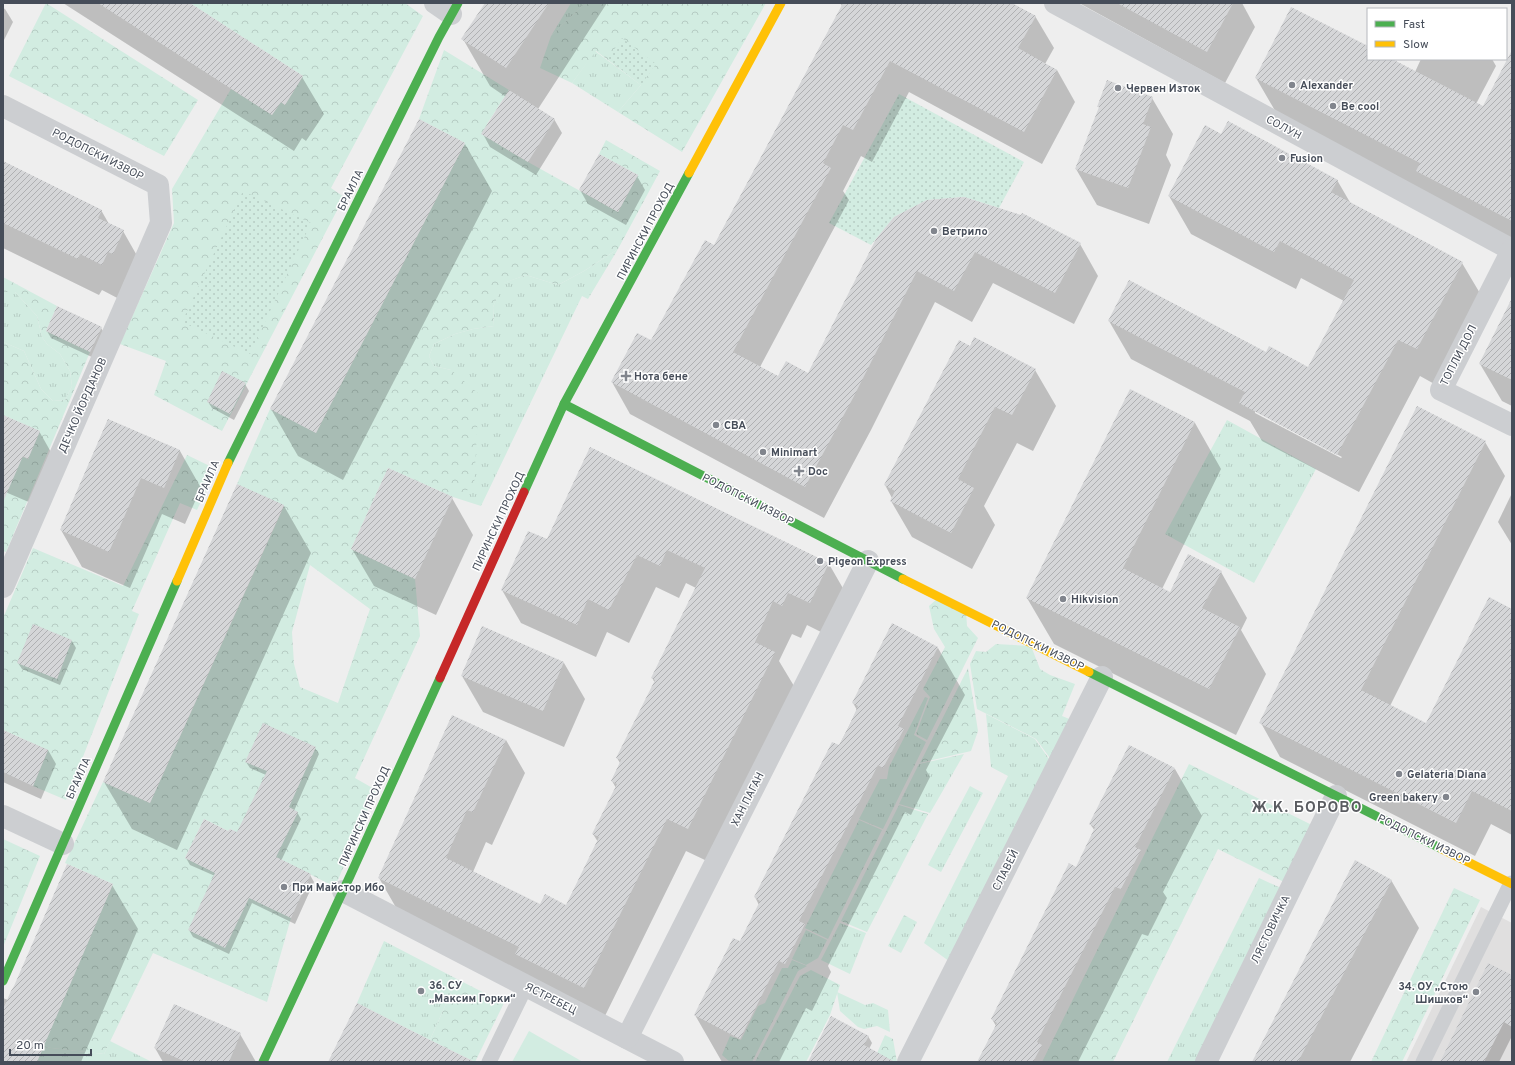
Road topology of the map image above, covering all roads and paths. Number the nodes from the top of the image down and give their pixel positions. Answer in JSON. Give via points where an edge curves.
{"nodes":[{"id":1,"x":782,"y":3,"type":"edge"},
{"id":2,"x":1055,"y":3,"type":"edge"},
{"id":3,"x":448,"y":7,"type":"edge"},
{"id":4,"x":3,"y":106,"type":"edge"},
{"id":5,"x":161,"y":223,"type":"joint"},
{"id":6,"x":1512,"y":250,"type":"edge"},
{"id":7,"x":564,"y":404,"type":"junction"},
{"id":8,"x":1512,"y":425,"type":"edge"},
{"id":9,"x":868,"y":561,"type":"junction"},
{"id":10,"x":3,"y":587,"type":"edge"},
{"id":11,"x":1102,"y":677,"type":"junction"},
{"id":12,"x":1336,"y":796,"type":"junction"},
{"id":13,"x":3,"y":816,"type":"edge"},
{"id":14,"x":63,"y":844,"type":"junction"},
{"id":15,"x":1511,"y":884,"type":"edge"},
{"id":16,"x":343,"y":891,"type":"junction"},
{"id":17,"x":3,"y":981,"type":"edge"},
{"id":18,"x":526,"y":986,"type":"junction"},
{"id":19,"x":627,"y":1038,"type":"junction"},
{"id":20,"x":263,"y":1062,"type":"edge"},
{"id":21,"x":489,"y":1062,"type":"edge"},
{"id":22,"x":673,"y":1062,"type":"edge"},
{"id":23,"x":908,"y":1062,"type":"edge"},
{"id":24,"x":1206,"y":1062,"type":"edge"},
{"id":25,"x":1423,"y":1062,"type":"edge"}],
"edges":[{"from":1,"to":7,"type":"street","name":"ПИРИНСКИ ПРОХОД"},
{"from":2,"to":6,"type":"street","name":"СОЛУН"},
{"from":3,"to":14,"type":"street","name":"БРАИЛА","via":[[233,451]]},
{"from":4,"to":5,"type":"street","name":"РОДОПСКИ ИЗВОР","via":[[158,185]]},
{"from":5,"to":10,"type":"street","name":"ДЕЧКО ЙОРДАНОВ"},
{"from":6,"to":8,"type":"street","name":"ТОПЛИ ДОЛ","via":[[1441,390]]},
{"from":7,"to":9,"type":"street","name":"РОДОПСКИ ИЗВОР"},
{"from":7,"to":16,"type":"street","name":"ПИРИНСКИ ПРОХОД"},
{"from":9,"to":11,"type":"street","name":"РОДОПСКИ ИЗВОР"},
{"from":9,"to":19,"type":"street","name":"ХАН ПАГАН"},
{"from":11,"to":12,"type":"street","name":"РОДОПСКИ ИЗВОР"},
{"from":11,"to":23,"type":"street","name":"СЛАВЕЙ"},
{"from":12,"to":15,"type":"street","name":"РОДОПСКИ ИЗВОР"},
{"from":12,"to":24,"type":"street","name":"ЛЯСТОВИЧКА"},
{"from":13,"to":14,"type":"street"},
{"from":14,"to":17,"type":"street","name":"БРАИЛА"},
{"from":15,"to":25,"type":"lane"},
{"from":16,"to":18,"type":"street","name":"ЯСТРЕБЕЦ"},
{"from":16,"to":20,"type":"street","name":"ПИРИНСКИ ПРОХОД"},
{"from":18,"to":19,"type":"street","name":"ЯСТРЕБЕЦ"},
{"from":18,"to":21,"type":"lane"},
{"from":19,"to":22,"type":"street","name":"ЯСТРЕБЕЦ"}]}
